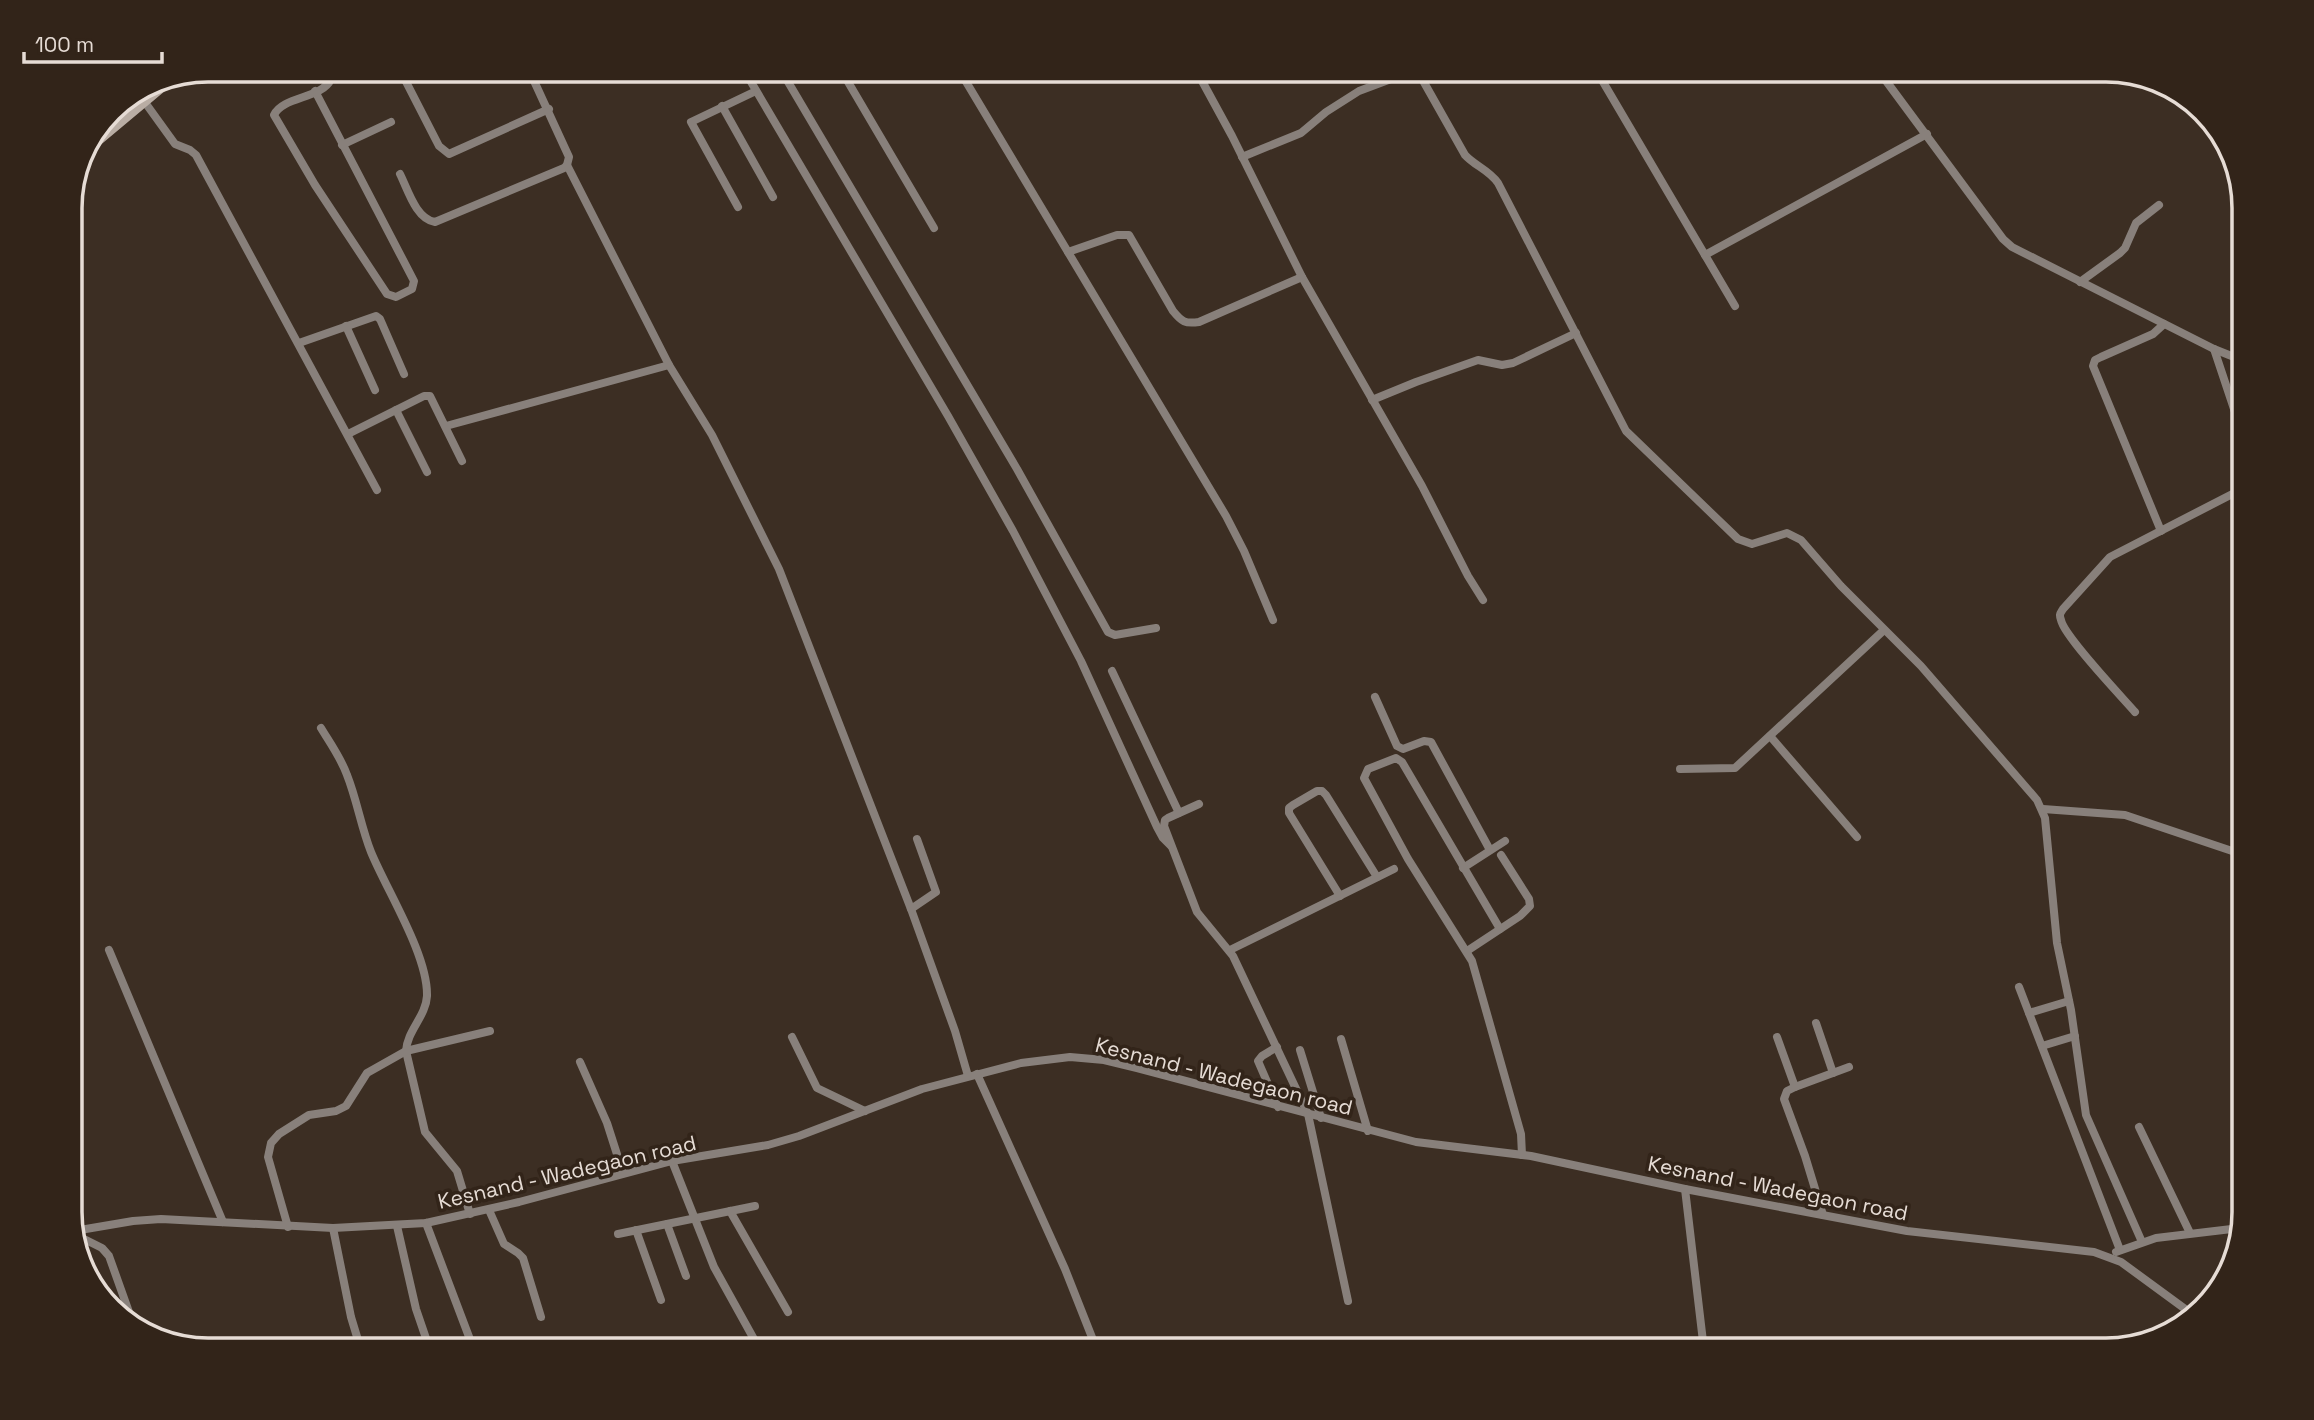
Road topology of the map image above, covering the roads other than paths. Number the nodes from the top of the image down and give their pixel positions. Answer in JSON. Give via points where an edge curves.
{"nodes":[{"id":1,"x":1203,"y":82,"type":"edge"},
{"id":2,"x":1382,"y":82,"type":"edge"},
{"id":3,"x":1423,"y":82,"type":"edge"},
{"id":4,"x":1603,"y":82,"type":"edge"},
{"id":5,"x":1887,"y":82,"type":"edge"},
{"id":6,"x":328,"y":83,"type":"edge"},
{"id":7,"x":407,"y":83,"type":"edge"},
{"id":8,"x":536,"y":83,"type":"edge"},
{"id":9,"x":751,"y":83,"type":"edge"},
{"id":10,"x":788,"y":83,"type":"edge"},
{"id":11,"x":848,"y":83,"type":"edge"},
{"id":12,"x":967,"y":83,"type":"edge"},
{"id":13,"x":315,"y":91,"type":"junction"},
{"id":14,"x":756,"y":91,"type":"junction"},
{"id":15,"x":151,"y":96,"type":"edge"},
{"id":16,"x":145,"y":101,"type":"junction"},
{"id":17,"x":722,"y":106,"type":"junction"},
{"id":18,"x":549,"y":109,"type":"junction"},
{"id":19,"x":391,"y":122,"type":"dead end"},
{"id":20,"x":106,"y":134,"type":"edge"},
{"id":21,"x":1927,"y":134,"type":"junction"},
{"id":22,"x":342,"y":145,"type":"junction"},
{"id":23,"x":1242,"y":157,"type":"junction"},
{"id":24,"x":567,"y":165,"type":"junction"},
{"id":25,"x":400,"y":174,"type":"dead end"},
{"id":26,"x":774,"y":197,"type":"dead end"},
{"id":27,"x":2159,"y":205,"type":"dead end"},
{"id":28,"x":738,"y":208,"type":"dead end"},
{"id":29,"x":934,"y":228,"type":"dead end"},
{"id":30,"x":1068,"y":252,"type":"junction"},
{"id":31,"x":1705,"y":255,"type":"junction"},
{"id":32,"x":1302,"y":277,"type":"junction"},
{"id":33,"x":2080,"y":282,"type":"junction"},
{"id":34,"x":1735,"y":306,"type":"dead end"},
{"id":35,"x":2164,"y":324,"type":"junction"},
{"id":36,"x":346,"y":326,"type":"junction"},
{"id":37,"x":1576,"y":333,"type":"junction"},
{"id":38,"x":299,"y":343,"type":"junction"},
{"id":39,"x":2214,"y":349,"type":"junction"},
{"id":40,"x":2231,"y":356,"type":"edge"},
{"id":41,"x":669,"y":365,"type":"junction"},
{"id":42,"x":404,"y":374,"type":"dead end"},
{"id":43,"x":375,"y":390,"type":"dead end"},
{"id":44,"x":1372,"y":400,"type":"junction"},
{"id":45,"x":2231,"y":401,"type":"edge"},
{"id":46,"x":396,"y":410,"type":"junction"},
{"id":47,"x":446,"y":426,"type":"junction"},
{"id":48,"x":348,"y":434,"type":"junction"},
{"id":49,"x":462,"y":461,"type":"dead end"},
{"id":50,"x":427,"y":472,"type":"dead end"},
{"id":51,"x":376,"y":490,"type":"dead end"},
{"id":52,"x":2231,"y":495,"type":"edge"},
{"id":53,"x":2161,"y":531,"type":"junction"},
{"id":54,"x":1483,"y":600,"type":"dead end"},
{"id":55,"x":1273,"y":620,"type":"dead end"},
{"id":56,"x":1156,"y":628,"type":"dead end"},
{"id":57,"x":1884,"y":629,"type":"junction"},
{"id":58,"x":1112,"y":671,"type":"dead end"},
{"id":59,"x":1375,"y":697,"type":"dead end"},
{"id":60,"x":2135,"y":712,"type":"dead end"},
{"id":61,"x":321,"y":728,"type":"dead end"},
{"id":62,"x":1770,"y":736,"type":"junction"},
{"id":63,"x":1400,"y":748,"type":"junction"},
{"id":64,"x":1398,"y":759,"type":"junction"},
{"id":65,"x":1680,"y":769,"type":"dead end"},
{"id":66,"x":1199,"y":804,"type":"dead end"},
{"id":67,"x":2043,"y":809,"type":"junction"},
{"id":68,"x":1179,"y":813,"type":"junction"},
{"id":69,"x":1857,"y":837,"type":"dead end"},
{"id":70,"x":917,"y":839,"type":"dead end"},
{"id":71,"x":1505,"y":841,"type":"dead end"},
{"id":72,"x":1171,"y":846,"type":"junction"},
{"id":73,"x":1490,"y":850,"type":"junction"},
{"id":74,"x":2232,"y":851,"type":"edge"},
{"id":75,"x":1501,"y":855,"type":"dead end"},
{"id":76,"x":1463,"y":868,"type":"junction"},
{"id":77,"x":1394,"y":869,"type":"dead end"},
{"id":78,"x":1377,"y":877,"type":"junction"},
{"id":79,"x":1340,"y":896,"type":"junction"},
{"id":80,"x":911,"y":909,"type":"junction"},
{"id":81,"x":1500,"y":929,"type":"junction"},
{"id":82,"x":109,"y":950,"type":"dead end"},
{"id":83,"x":1230,"y":950,"type":"junction"},
{"id":84,"x":1466,"y":951,"type":"junction"},
{"id":85,"x":2019,"y":987,"type":"dead end"},
{"id":86,"x":2069,"y":1001,"type":"junction"},
{"id":87,"x":2029,"y":1013,"type":"junction"},
{"id":88,"x":1816,"y":1023,"type":"dead end"},
{"id":89,"x":490,"y":1031,"type":"dead end"},
{"id":90,"x":2075,"y":1036,"type":"junction"},
{"id":91,"x":792,"y":1037,"type":"dead end"},
{"id":92,"x":1777,"y":1037,"type":"dead end"},
{"id":93,"x":1341,"y":1039,"type":"dead end"},
{"id":94,"x":2042,"y":1046,"type":"junction"},
{"id":95,"x":1277,"y":1047,"type":"junction"},
{"id":96,"x":1300,"y":1050,"type":"dead end"},
{"id":97,"x":406,"y":1051,"type":"junction"},
{"id":98,"x":580,"y":1062,"type":"dead end"},
{"id":99,"x":1849,"y":1067,"type":"dead end"},
{"id":100,"x":1833,"y":1073,"type":"junction"},
{"id":101,"x":972,"y":1075,"type":"junction"},
{"id":102,"x":1796,"y":1087,"type":"junction"},
{"id":103,"x":1278,"y":1107,"type":"junction"},
{"id":104,"x":865,"y":1111,"type":"junction"},
{"id":105,"x":1308,"y":1114,"type":"junction"},
{"id":106,"x":1321,"y":1118,"type":"junction"},
{"id":107,"x":2088,"y":1120,"type":"junction"},
{"id":108,"x":2072,"y":1127,"type":"junction"},
{"id":109,"x":2139,"y":1127,"type":"dead end"},
{"id":110,"x":1368,"y":1131,"type":"junction"},
{"id":111,"x":1522,"y":1155,"type":"junction"},
{"id":112,"x":672,"y":1161,"type":"junction"},
{"id":113,"x":623,"y":1173,"type":"junction"},
{"id":114,"x":1685,"y":1189,"type":"junction"},
{"id":115,"x":755,"y":1206,"type":"dead end"},
{"id":116,"x":489,"y":1210,"type":"junction"},
{"id":117,"x":730,"y":1211,"type":"junction"},
{"id":118,"x":470,"y":1214,"type":"junction"},
{"id":119,"x":1823,"y":1215,"type":"junction"},
{"id":120,"x":693,"y":1218,"type":"junction"},
{"id":121,"x":223,"y":1222,"type":"junction"},
{"id":122,"x":426,"y":1223,"type":"junction"},
{"id":123,"x":667,"y":1224,"type":"junction"},
{"id":124,"x":397,"y":1226,"type":"junction"},
{"id":125,"x":288,"y":1227,"type":"junction"},
{"id":126,"x":333,"y":1228,"type":"junction"},
{"id":127,"x":2231,"y":1229,"type":"edge"},
{"id":128,"x":636,"y":1230,"type":"junction"},
{"id":129,"x":84,"y":1231,"type":"edge"},
{"id":130,"x":2190,"y":1233,"type":"junction"},
{"id":131,"x":618,"y":1234,"type":"dead end"},
{"id":132,"x":86,"y":1239,"type":"edge"},
{"id":133,"x":2142,"y":1242,"type":"junction"},
{"id":134,"x":2120,"y":1250,"type":"junction"},
{"id":135,"x":2107,"y":1256,"type":"junction"},
{"id":136,"x":686,"y":1276,"type":"dead end"},
{"id":137,"x":661,"y":1300,"type":"dead end"},
{"id":138,"x":1348,"y":1301,"type":"dead end"},
{"id":139,"x":128,"y":1309,"type":"edge"},
{"id":140,"x":2186,"y":1309,"type":"edge"},
{"id":141,"x":788,"y":1312,"type":"dead end"},
{"id":142,"x":541,"y":1317,"type":"dead end"},
{"id":143,"x":358,"y":1338,"type":"edge"},
{"id":144,"x":426,"y":1338,"type":"edge"},
{"id":145,"x":469,"y":1338,"type":"edge"},
{"id":146,"x":753,"y":1338,"type":"edge"},
{"id":147,"x":1092,"y":1338,"type":"edge"},
{"id":148,"x":1702,"y":1338,"type":"edge"}],
"edges":[{"from":1,"to":23,"type":"street"},
{"from":2,"to":23,"type":"street","via":[[1337,104],[1301,133]]},
{"from":3,"to":37,"type":"street","via":[[1465,155],[1498,183]]},
{"from":4,"to":31,"type":"street"},
{"from":5,"to":21,"type":"street"},
{"from":6,"to":13,"type":"street"},
{"from":7,"to":18,"type":"street","via":[[446,153],[453,154]]},
{"from":8,"to":18,"type":"street"},
{"from":9,"to":14,"type":"street"},
{"from":10,"to":56,"type":"street","via":[[1017,469],[1108,632],[1115,635]]},
{"from":11,"to":29,"type":"street"},
{"from":12,"to":30,"type":"street"},
{"from":13,"to":22,"type":"street"},
{"from":13,"to":22,"type":"street","via":[[275,111],[275,117],[387,294],[396,297],[412,289],[414,281]]},
{"from":14,"to":17,"type":"street"},
{"from":14,"to":72,"type":"street","via":[[1013,531],[1081,661],[1157,827]]},
{"from":15,"to":16,"type":"main road"},
{"from":16,"to":20,"type":"main road"},
{"from":16,"to":38,"type":"street","via":[[175,144],[196,155]]},
{"from":17,"to":26,"type":"street"},
{"from":17,"to":28,"type":"street","via":[[690,124]]},
{"from":18,"to":24,"type":"street","via":[[569,156]]},
{"from":19,"to":22,"type":"street"},
{"from":21,"to":31,"type":"street"},
{"from":21,"to":33,"type":"street","via":[[2003,239]]},
{"from":23,"to":32,"type":"street"},
{"from":24,"to":25,"type":"street","via":[[435,222],[420,213]]},
{"from":24,"to":41,"type":"street"},
{"from":27,"to":33,"type":"street","via":[[2136,223],[2120,253]]},
{"from":30,"to":32,"type":"street","via":[[1129,235],[1173,311],[1187,324],[1199,323]]},
{"from":30,"to":55,"type":"street","via":[[1226,516]]},
{"from":31,"to":34,"type":"street"},
{"from":32,"to":44,"type":"street"},
{"from":33,"to":35,"type":"street"},
{"from":35,"to":39,"type":"street"},
{"from":35,"to":53,"type":"street","via":[[2153,334],[2101,356],[2093,366]]},
{"from":36,"to":38,"type":"street"},
{"from":36,"to":42,"type":"street","via":[[378,317]]},
{"from":36,"to":43,"type":"street"},
{"from":37,"to":44,"type":"street","via":[[1513,363],[1478,360]]},
{"from":37,"to":57,"type":"street","via":[[1632,439],[1738,539],[1752,544],[1787,533],[1801,540]]},
{"from":38,"to":48,"type":"street"},
{"from":39,"to":40,"type":"street"},
{"from":39,"to":45,"type":"street"},
{"from":41,"to":47,"type":"street"},
{"from":41,"to":80,"type":"street","via":[[712,435],[779,569]]},
{"from":44,"to":54,"type":"street"},
{"from":46,"to":47,"type":"street","via":[[430,396]]},
{"from":46,"to":48,"type":"street"},
{"from":46,"to":50,"type":"street"},
{"from":47,"to":49,"type":"street"},
{"from":48,"to":51,"type":"street"},
{"from":52,"to":53,"type":"street"},
{"from":53,"to":60,"type":"street","via":[[2110,557],[2060,615],[2070,636]]},
{"from":57,"to":62,"type":"street"},
{"from":57,"to":67,"type":"street","via":[[1958,707]]},
{"from":58,"to":68,"type":"street"},
{"from":59,"to":63,"type":"street"},
{"from":61,"to":97,"type":"street","via":[[344,767],[365,836],[423,971],[426,1004]]},
{"from":62,"to":65,"type":"street","via":[[1735,768]]},
{"from":62,"to":69,"type":"street"},
{"from":63,"to":64,"type":"street"},
{"from":63,"to":73,"type":"street","via":[[1431,742]]},
{"from":64,"to":76,"type":"street"},
{"from":64,"to":84,"type":"street","via":[[1368,769],[1364,778]]},
{"from":66,"to":68,"type":"street"},
{"from":67,"to":74,"type":"street","via":[[2125,815]]},
{"from":67,"to":86,"type":"street","via":[[2057,943]]},
{"from":68,"to":72,"type":"street","via":[[1164,823]]},
{"from":70,"to":80,"type":"street","via":[[937,890]]},
{"from":71,"to":73,"type":"street"},
{"from":72,"to":83,"type":"street","via":[[1197,912]]},
{"from":73,"to":76,"type":"street"},
{"from":75,"to":81,"type":"street","via":[[1530,906]]},
{"from":76,"to":81,"type":"street"},
{"from":77,"to":78,"type":"street"},
{"from":78,"to":79,"type":"street"},
{"from":78,"to":79,"type":"street","via":[[1326,795],[1317,791],[1289,808],[1289,813]]},
{"from":79,"to":83,"type":"street"},
{"from":80,"to":101,"type":"street"},
{"from":81,"to":84,"type":"street"},
{"from":82,"to":121,"type":"street"},
{"from":83,"to":95,"type":"street"},
{"from":84,"to":111,"type":"street","via":[[1479,982],[1521,1135]]},
{"from":85,"to":87,"type":"street"},
{"from":86,"to":87,"type":"street"},
{"from":86,"to":90,"type":"street"},
{"from":87,"to":94,"type":"street"},
{"from":88,"to":100,"type":"street"},
{"from":89,"to":97,"type":"street"},
{"from":90,"to":94,"type":"street"},
{"from":90,"to":107,"type":"street"},
{"from":91,"to":104,"type":"street","via":[[817,1088]]},
{"from":92,"to":102,"type":"street"},
{"from":93,"to":110,"type":"street"},
{"from":94,"to":108,"type":"street"},
{"from":95,"to":103,"type":"street","via":[[1258,1061]]},
{"from":95,"to":105,"type":"street"},
{"from":96,"to":106,"type":"street"},
{"from":97,"to":118,"type":"street","via":[[425,1132],[457,1171]]},
{"from":97,"to":125,"type":"street","via":[[367,1073],[346,1106],[309,1115],[271,1143],[268,1157]]},
{"from":98,"to":113,"type":"street"},
{"from":99,"to":100,"type":"street"},
{"from":100,"to":102,"type":"street"},
{"from":101,"to":103,"type":"street","name":"Kesnand - Wadegaon road","via":[[1047,1059],[1104,1060]]},
{"from":101,"to":104,"type":"street","name":"Kesnand - Wadegaon road"},
{"from":101,"to":147,"type":"street","via":[[1065,1269]]},
{"from":102,"to":119,"type":"street","via":[[1787,1091],[1784,1099]]},
{"from":103,"to":105,"type":"street","name":"Kesnand - Wadegaon road"},
{"from":104,"to":112,"type":"street","name":"Kesnand - Wadegaon road","via":[[768,1145]]},
{"from":105,"to":106,"type":"street","name":"Kesnand - Wadegaon road"},
{"from":105,"to":138,"type":"street"},
{"from":106,"to":110,"type":"street","name":"Kesnand - Wadegaon road"},
{"from":107,"to":108,"type":"street"},
{"from":107,"to":133,"type":"street"},
{"from":108,"to":134,"type":"street"},
{"from":109,"to":130,"type":"street"},
{"from":110,"to":111,"type":"street","name":"Kesnand - Wadegaon road"},
{"from":111,"to":114,"type":"street","name":"Kesnand - Wadegaon road"},
{"from":112,"to":113,"type":"street","name":"Kesnand - Wadegaon road"},
{"from":112,"to":120,"type":"street"},
{"from":113,"to":116,"type":"street","name":"Kesnand - Wadegaon road"},
{"from":114,"to":119,"type":"street","name":"Kesnand - Wadegaon road"},
{"from":114,"to":148,"type":"street"},
{"from":115,"to":117,"type":"street"},
{"from":116,"to":118,"type":"street","name":"Kesnand - Wadegaon road"},
{"from":116,"to":142,"type":"street","via":[[504,1244],[523,1258]]},
{"from":117,"to":120,"type":"street"},
{"from":117,"to":141,"type":"street"},
{"from":118,"to":122,"type":"street","name":"Kesnand - Wadegaon road"},
{"from":119,"to":135,"type":"street","name":"Kesnand - Wadegaon road","via":[[1907,1231]]},
{"from":120,"to":123,"type":"street"},
{"from":120,"to":146,"type":"street"},
{"from":121,"to":125,"type":"street","name":"Kesnand - Wadegaon road"},
{"from":121,"to":129,"type":"street","name":"Kesnand - Wadegaon road","via":[[133,1221]]},
{"from":122,"to":124,"type":"street","name":"Kesnand - Wadegaon road"},
{"from":122,"to":145,"type":"street"},
{"from":123,"to":128,"type":"street"},
{"from":123,"to":136,"type":"street"},
{"from":124,"to":126,"type":"street","name":"Kesnand - Wadegaon road"},
{"from":124,"to":144,"type":"street"},
{"from":125,"to":126,"type":"street","name":"Kesnand - Wadegaon road"},
{"from":126,"to":143,"type":"street"},
{"from":127,"to":130,"type":"street"},
{"from":128,"to":131,"type":"street"},
{"from":128,"to":137,"type":"street"},
{"from":130,"to":133,"type":"street"},
{"from":132,"to":139,"type":"street","via":[[109,1256]]},
{"from":133,"to":134,"type":"street"},
{"from":134,"to":135,"type":"street"},
{"from":135,"to":140,"type":"street","name":"Kesnand - Wadegaon road","via":[[2137,1272]]}]}
